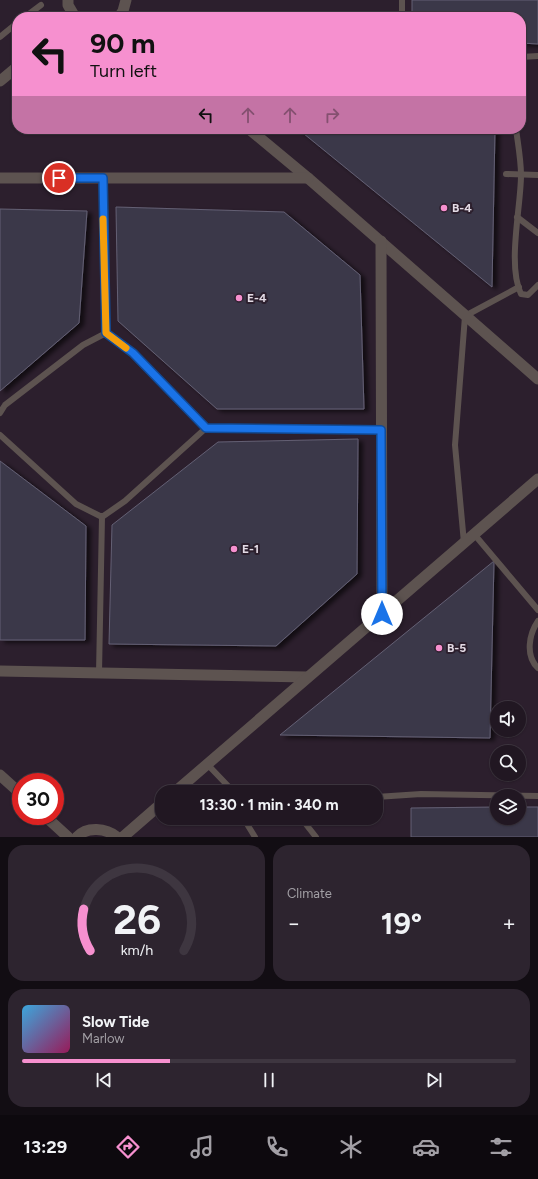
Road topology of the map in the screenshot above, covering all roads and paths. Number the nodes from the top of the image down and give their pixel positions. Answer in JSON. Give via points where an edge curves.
{"nodes":[{"id":1,"x":68,"y":0,"type":"edge"},
{"id":2,"x":126,"y":0,"type":"edge"},
{"id":3,"x":402,"y":0,"type":"edge"},
{"id":4,"x":40,"y":5,"type":"dead end"},
{"id":5,"x":31,"y":12,"type":"edge"},
{"id":6,"x":72,"y":12,"type":"edge"},
{"id":7,"x":122,"y":12,"type":"edge"},
{"id":8,"x":402,"y":12,"type":"edge"},
{"id":9,"x":12,"y":27,"type":"edge"},
{"id":10,"x":0,"y":37,"type":"edge"},
{"id":11,"x":538,"y":56,"type":"edge"},
{"id":12,"x":526,"y":57,"type":"edge"},
{"id":13,"x":12,"y":71,"type":"edge"},
{"id":14,"x":0,"y":81,"type":"edge"},
{"id":15,"x":255,"y":134,"type":"edge"},
{"id":16,"x":517,"y":134,"type":"edge"},
{"id":17,"x":506,"y":174,"type":"dead end"},
{"id":18,"x":521,"y":174,"type":"junction"},
{"id":19,"x":538,"y":175,"type":"edge"},
{"id":20,"x":0,"y":178,"type":"edge"},
{"id":21,"x":103,"y":178,"type":"junction"},
{"id":22,"x":308,"y":178,"type":"junction"},
{"id":23,"x":517,"y":217,"type":"junction"},
{"id":24,"x":538,"y":233,"type":"edge"},
{"id":25,"x":380,"y":242,"type":"junction"},
{"id":26,"x":538,"y":285,"type":"edge"},
{"id":27,"x":518,"y":287,"type":"junction"},
{"id":28,"x":465,"y":316,"type":"junction"},
{"id":29,"x":106,"y":333,"type":"junction"},
{"id":30,"x":538,"y":380,"type":"edge"},
{"id":31,"x":0,"y":413,"type":"edge"},
{"id":32,"x":206,"y":428,"type":"junction"},
{"id":33,"x":381,"y":430,"type":"junction"},
{"id":34,"x":0,"y":435,"type":"edge"},
{"id":35,"x":538,"y":480,"type":"edge"},
{"id":36,"x":102,"y":517,"type":"junction"},
{"id":37,"x":474,"y":534,"type":"junction"},
{"id":38,"x":464,"y":543,"type":"junction"},
{"id":39,"x":538,"y":610,"type":"edge"},
{"id":40,"x":382,"y":614,"type":"junction"},
{"id":41,"x":538,"y":621,"type":"edge"},
{"id":42,"x":538,"y":668,"type":"edge"},
{"id":43,"x":0,"y":671,"type":"edge"},
{"id":44,"x":99,"y":673,"type":"junction"},
{"id":45,"x":308,"y":677,"type":"junction"},
{"id":46,"x":206,"y":764,"type":"junction"},
{"id":47,"x":0,"y":775,"type":"edge"},
{"id":48,"x":183,"y":785,"type":"edge"},
{"id":49,"x":227,"y":785,"type":"edge"},
{"id":50,"x":12,"y":786,"type":"edge"},
{"id":51,"x":538,"y":796,"type":"edge"},
{"id":52,"x":383,"y":797,"type":"edge"},
{"id":53,"x":155,"y":809,"type":"edge"},
{"id":54,"x":55,"y":825,"type":"edge"},
{"id":55,"x":248,"y":825,"type":"edge"},
{"id":56,"x":307,"y":825,"type":"edge"},
{"id":57,"x":68,"y":837,"type":"edge"},
{"id":58,"x":77,"y":837,"type":"edge"},
{"id":59,"x":117,"y":837,"type":"edge"},
{"id":60,"x":123,"y":837,"type":"edge"},
{"id":61,"x":255,"y":837,"type":"edge"},
{"id":62,"x":316,"y":837,"type":"edge"}],
"edges":[{"from":1,"to":6,"type":"street"},
{"from":2,"to":7,"type":"street"},
{"from":3,"to":8,"type":"lane"},
{"from":4,"to":5,"type":"lane"},
{"from":9,"to":10,"type":"lane"},
{"from":11,"to":12,"type":"lane"},
{"from":13,"to":14,"type":"street"},
{"from":15,"to":22,"type":"street"},
{"from":16,"to":18,"type":"lane"},
{"from":17,"to":18,"type":"lane"},
{"from":18,"to":19,"type":"lane"},
{"from":18,"to":23,"type":"lane"},
{"from":20,"to":21,"type":"street"},
{"from":21,"to":22,"type":"street"},
{"from":21,"to":29,"type":"lane"},
{"from":22,"to":25,"type":"street"},
{"from":23,"to":24,"type":"lane"},
{"from":23,"to":27,"type":"lane"},
{"from":25,"to":28,"type":"street"},
{"from":25,"to":33,"type":"street"},
{"from":26,"to":27,"type":"lane","via":[[524,296]]},
{"from":27,"to":28,"type":"lane"},
{"from":28,"to":30,"type":"street"},
{"from":28,"to":38,"type":"lane","via":[[455,445]]},
{"from":29,"to":31,"type":"lane","via":[[83,345],[5,405]]},
{"from":29,"to":32,"type":"lane","via":[[133,353]]},
{"from":32,"to":33,"type":"lane"},
{"from":32,"to":36,"type":"lane","via":[[125,501]]},
{"from":33,"to":40,"type":"street"},
{"from":34,"to":36,"type":"lane","via":[[76,504]]},
{"from":35,"to":37,"type":"street"},
{"from":36,"to":44,"type":"lane"},
{"from":37,"to":38,"type":"street"},
{"from":37,"to":39,"type":"lane"},
{"from":38,"to":40,"type":"street"},
{"from":40,"to":45,"type":"street"},
{"from":41,"to":42,"type":"lane","via":[[534,627],[530,653]]},
{"from":43,"to":44,"type":"street"},
{"from":44,"to":45,"type":"street"},
{"from":45,"to":46,"type":"street"},
{"from":46,"to":48,"type":"street"},
{"from":46,"to":49,"type":"lane"},
{"from":47,"to":50,"type":"street"},
{"from":51,"to":52,"type":"lane","via":[[421,794]]},
{"from":53,"to":60,"type":"street"},
{"from":54,"to":57,"type":"street"},
{"from":55,"to":61,"type":"lane"},
{"from":56,"to":62,"type":"lane"},
{"from":58,"to":59,"type":"street","via":[[87,830],[96,829],[105,830]]}]}
